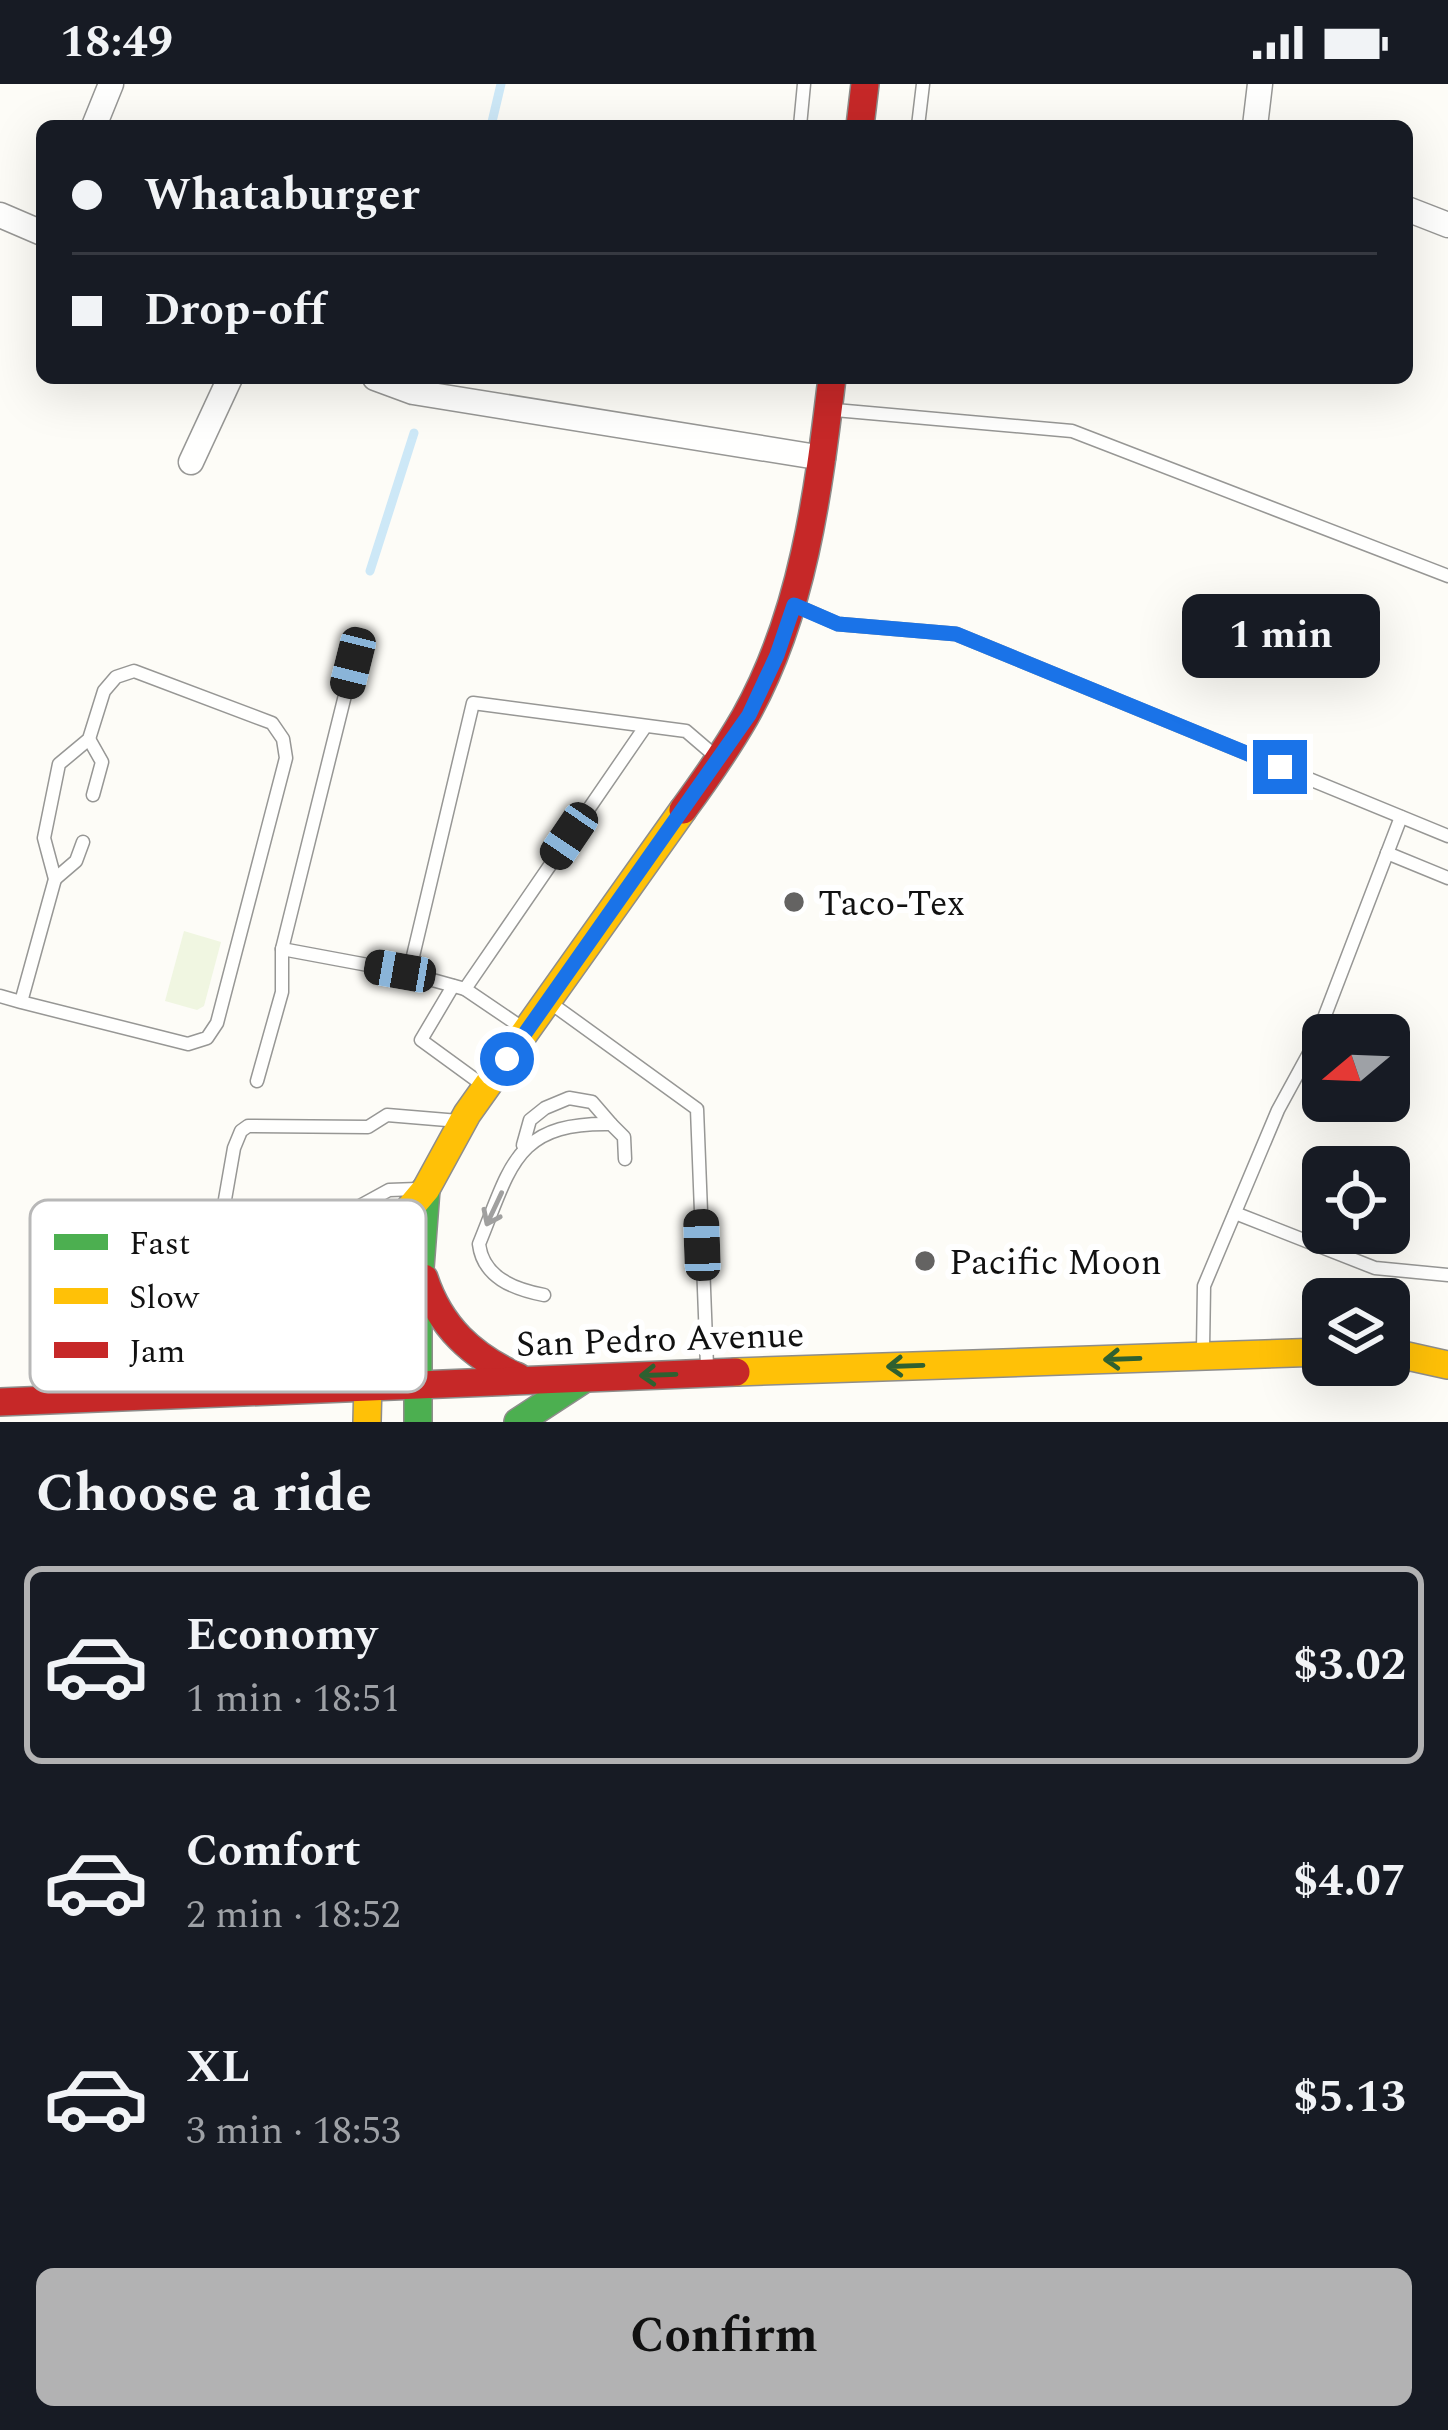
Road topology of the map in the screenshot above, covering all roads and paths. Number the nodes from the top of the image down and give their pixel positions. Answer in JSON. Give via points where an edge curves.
{"nodes":[{"id":1,"x":111,"y":84,"type":"edge"},
{"id":2,"x":804,"y":84,"type":"edge"},
{"id":3,"x":865,"y":84,"type":"edge"},
{"id":4,"x":923,"y":84,"type":"edge"},
{"id":5,"x":1259,"y":84,"type":"edge"},
{"id":6,"x":96,"y":120,"type":"edge"},
{"id":7,"x":801,"y":120,"type":"edge"},
{"id":8,"x":861,"y":120,"type":"edge"},
{"id":9,"x":919,"y":120,"type":"edge"},
{"id":10,"x":1256,"y":120,"type":"edge"},
{"id":11,"x":1413,"y":211,"type":"edge"},
{"id":12,"x":0,"y":215,"type":"edge"},
{"id":13,"x":1448,"y":225,"type":"edge"},
{"id":14,"x":36,"y":230,"type":"edge"},
{"id":15,"x":227,"y":384,"type":"edge"},
{"id":16,"x":391,"y":384,"type":"edge"},
{"id":17,"x":831,"y":384,"type":"edge"},
{"id":18,"x":828,"y":409,"type":"junction"},
{"id":19,"x":823,"y":458,"type":"junction"},
{"id":20,"x":191,"y":462,"type":"dead end"},
{"id":21,"x":1448,"y":576,"type":"edge"},
{"id":22,"x":794,"y":605,"type":"junction"},
{"id":23,"x":353,"y":663,"type":"dead end"},
{"id":24,"x":645,"y":727,"type":"junction"},
{"id":25,"x":89,"y":740,"type":"junction"},
{"id":26,"x":719,"y":760,"type":"junction"},
{"id":27,"x":93,"y":795,"type":"dead end"},
{"id":28,"x":1401,"y":817,"type":"junction"},
{"id":29,"x":1448,"y":836,"type":"edge"},
{"id":30,"x":82,"y":842,"type":"dead end"},
{"id":31,"x":1387,"y":853,"type":"junction"},
{"id":32,"x":1448,"y":878,"type":"edge"},
{"id":33,"x":56,"y":879,"type":"junction"},
{"id":34,"x":282,"y":949,"type":"junction"},
{"id":35,"x":409,"y":974,"type":"junction"},
{"id":36,"x":459,"y":988,"type":"junction"},
{"id":37,"x":0,"y":996,"type":"edge"},
{"id":38,"x":548,"y":1001,"type":"junction"},
{"id":39,"x":22,"y":1002,"type":"junction"},
{"id":40,"x":527,"y":1030,"type":"junction"},
{"id":41,"x":257,"y":1081,"type":"dead end"},
{"id":42,"x":486,"y":1087,"type":"junction"},
{"id":43,"x":463,"y":1122,"type":"junction"},
{"id":44,"x":611,"y":1124,"type":"junction"},
{"id":45,"x":522,"y":1148,"type":"junction"},
{"id":46,"x":625,"y":1159,"type":"dead end"},
{"id":47,"x":426,"y":1189,"type":"junction"},
{"id":48,"x":225,"y":1200,"type":"edge"},
{"id":49,"x":371,"y":1200,"type":"edge"},
{"id":50,"x":417,"y":1200,"type":"edge"},
{"id":51,"x":425,"y":1200,"type":"edge"},
{"id":52,"x":1235,"y":1213,"type":"junction"},
{"id":53,"x":1448,"y":1275,"type":"edge"},
{"id":54,"x":426,"y":1285,"type":"edge"},
{"id":55,"x":544,"y":1295,"type":"dead end"},
{"id":56,"x":1448,"y":1348,"type":"edge"},
{"id":57,"x":1410,"y":1350,"type":"edge"},
{"id":58,"x":1302,"y":1353,"type":"edge"},
{"id":59,"x":1410,"y":1356,"type":"edge"},
{"id":60,"x":1203,"y":1357,"type":"junction"},
{"id":61,"x":1448,"y":1365,"type":"edge"},
{"id":62,"x":707,"y":1373,"type":"junction"},
{"id":63,"x":587,"y":1377,"type":"junction"},
{"id":64,"x":521,"y":1379,"type":"junction"},
{"id":65,"x":426,"y":1383,"type":"edge"},
{"id":66,"x":219,"y":1392,"type":"edge"},
{"id":67,"x":366,"y":1392,"type":"edge"},
{"id":68,"x":199,"y":1393,"type":"junction"},
{"id":69,"x":0,"y":1402,"type":"edge"},
{"id":70,"x":249,"y":1418,"type":"dead end"},
{"id":71,"x":367,"y":1422,"type":"edge"},
{"id":72,"x":518,"y":1422,"type":"edge"}],
"edges":[{"from":1,"to":6,"type":"street"},
{"from":2,"to":7,"type":"lane"},
{"from":3,"to":8,"type":"main road"},
{"from":4,"to":9,"type":"lane"},
{"from":5,"to":10,"type":"street"},
{"from":11,"to":13,"type":"street"},
{"from":12,"to":14,"type":"street"},
{"from":15,"to":20,"type":"street"},
{"from":16,"to":19,"type":"street"},
{"from":17,"to":18,"type":"main road"},
{"from":18,"to":19,"type":"main road"},
{"from":18,"to":21,"type":"lane","via":[[1072,431]]},
{"from":19,"to":22,"type":"main road"},
{"from":22,"to":26,"type":"main road","via":[[749,715]]},
{"from":22,"to":28,"type":"lane","via":[[838,624],[956,634]]},
{"from":23,"to":34,"type":"lane"},
{"from":24,"to":26,"type":"lane","via":[[686,731]]},
{"from":24,"to":35,"type":"lane","via":[[473,703]]},
{"from":24,"to":36,"type":"lane"},
{"from":25,"to":27,"type":"lane","via":[[102,761]]},
{"from":25,"to":33,"type":"lane","via":[[59,764],[44,838]]},
{"from":25,"to":39,"type":"lane","via":[[104,691],[134,671],[272,723],[286,758],[207,1038],[188,1044]]},
{"from":26,"to":38,"type":"main road"},
{"from":28,"to":29,"type":"lane"},
{"from":28,"to":31,"type":"lane"},
{"from":30,"to":33,"type":"lane","via":[[76,861]]},
{"from":31,"to":32,"type":"lane"},
{"from":31,"to":52,"type":"lane","via":[[1314,1044]]},
{"from":33,"to":39,"type":"lane"},
{"from":34,"to":35,"type":"lane"},
{"from":34,"to":41,"type":"lane","via":[[282,992]]},
{"from":35,"to":36,"type":"lane"},
{"from":36,"to":40,"type":"lane"},
{"from":36,"to":42,"type":"lane","via":[[421,1040]]},
{"from":37,"to":39,"type":"lane"},
{"from":38,"to":40,"type":"main road"},
{"from":38,"to":62,"type":"lane","via":[[697,1109]]},
{"from":40,"to":42,"type":"main road"},
{"from":42,"to":43,"type":"main road"},
{"from":43,"to":47,"type":"main road"},
{"from":43,"to":48,"type":"lane","via":[[388,1115],[368,1126],[248,1126],[234,1148]]},
{"from":44,"to":45,"type":"lane","via":[[560,1128]]},
{"from":44,"to":45,"type":"lane","via":[[592,1102],[569,1097],[530,1120]]},
{"from":44,"to":46,"type":"lane","via":[[624,1137]]},
{"from":45,"to":55,"type":"lane","one_way":true,"via":[[479,1244],[481,1258],[504,1281]]},
{"from":47,"to":49,"type":"lane","via":[[389,1190]]},
{"from":47,"to":50,"type":"main road"},
{"from":47,"to":51,"type":"main road"},
{"from":52,"to":53,"type":"lane","via":[[1375,1268]]},
{"from":52,"to":60,"type":"lane","via":[[1204,1286]]},
{"from":54,"to":64,"type":"main road","via":[[458,1339]]},
{"from":56,"to":57,"type":"main road"},
{"from":58,"to":60,"type":"main road","name":"San Pedro Avenue"},
{"from":59,"to":61,"type":"main road"},
{"from":60,"to":62,"type":"main road","name":"San Pedro Avenue","one_way":true},
{"from":62,"to":63,"type":"main road","name":"San Pedro Avenue","one_way":true},
{"from":63,"to":64,"type":"main road","name":"San Pedro Avenue"},
{"from":63,"to":72,"type":"main road"},
{"from":64,"to":65,"type":"main road","name":"San Pedro Avenue"},
{"from":66,"to":68,"type":"main road","name":"San Pedro Avenue"},
{"from":67,"to":71,"type":"main road"},
{"from":68,"to":69,"type":"main road","name":"San Pedro Avenue"},
{"from":68,"to":70,"type":"main road"}]}
